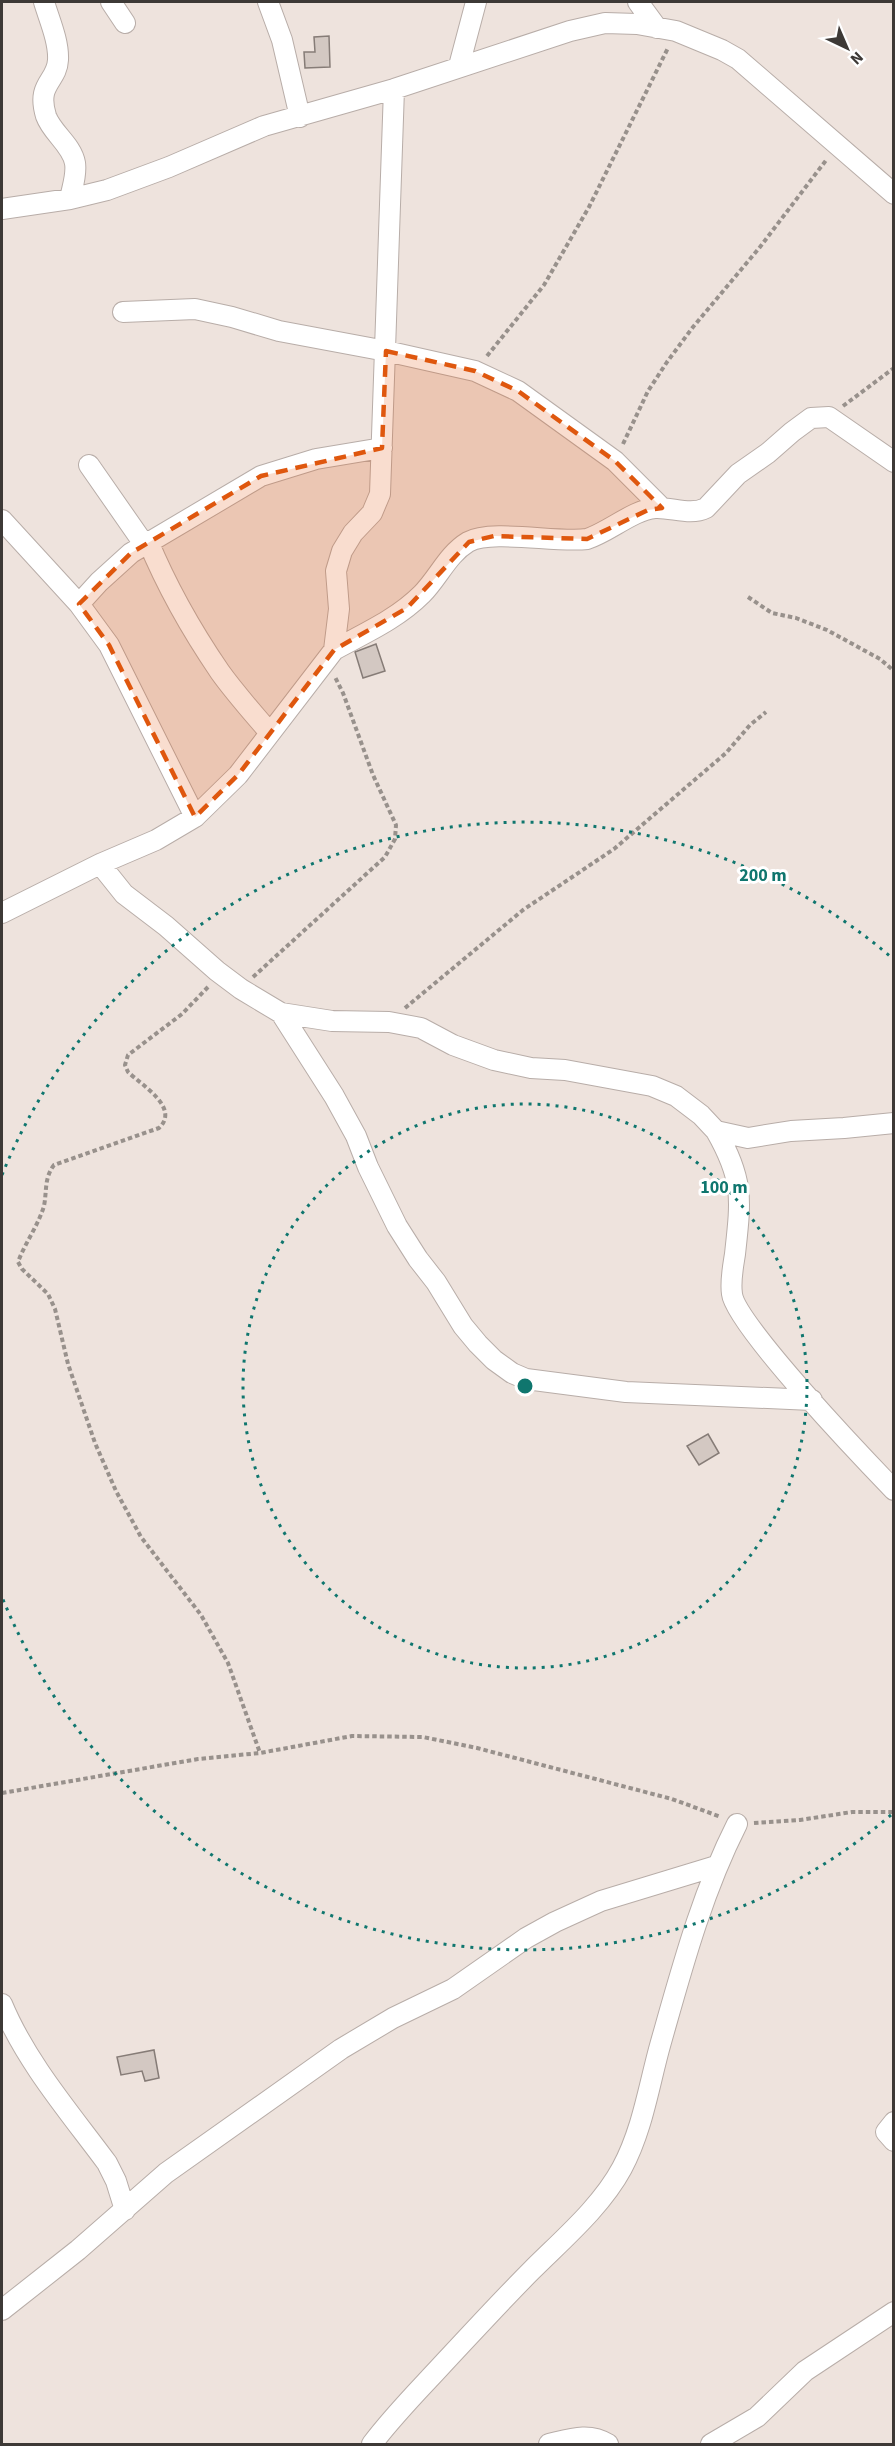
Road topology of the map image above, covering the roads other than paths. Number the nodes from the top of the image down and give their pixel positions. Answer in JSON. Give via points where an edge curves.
{"nodes":[{"id":1,"x":44,"y":2,"type":"edge"},
{"id":2,"x":111,"y":2,"type":"edge"},
{"id":3,"x":268,"y":2,"type":"edge"},
{"id":4,"x":476,"y":2,"type":"edge"},
{"id":5,"x":638,"y":2,"type":"edge"},
{"id":6,"x":125,"y":23,"type":"dead end"},
{"id":7,"x":667,"y":30,"type":"junction"},
{"id":8,"x":459,"y":66,"type":"junction"},
{"id":9,"x":394,"y":89,"type":"junction"},
{"id":10,"x":300,"y":117,"type":"junction"},
{"id":11,"x":894,"y":194,"type":"edge"},
{"id":12,"x":70,"y":199,"type":"junction"},
{"id":13,"x":4,"y":211,"type":"edge"},
{"id":14,"x":123,"y":312,"type":"dead end"},
{"id":15,"x":386,"y":351,"type":"junction"},
{"id":16,"x":382,"y":448,"type":"junction"},
{"id":17,"x":894,"y":462,"type":"edge"},
{"id":18,"x":89,"y":465,"type":"dead end"},
{"id":19,"x":662,"y":508,"type":"junction"},
{"id":20,"x":2,"y":520,"type":"edge"},
{"id":21,"x":146,"y":542,"type":"junction"},
{"id":22,"x":79,"y":604,"type":"junction"},
{"id":23,"x":328,"y":657,"type":"junction"},
{"id":24,"x":270,"y":733,"type":"junction"},
{"id":25,"x":195,"y":817,"type":"junction"},
{"id":26,"x":100,"y":864,"type":"junction"},
{"id":27,"x":2,"y":913,"type":"edge"},
{"id":28,"x":282,"y":1013,"type":"junction"},
{"id":29,"x":894,"y":1123,"type":"edge"},
{"id":30,"x":716,"y":1131,"type":"junction"},
{"id":31,"x":812,"y":1400,"type":"junction"},
{"id":32,"x":894,"y":1490,"type":"edge"},
{"id":33,"x":737,"y":1824,"type":"road end"},
{"id":34,"x":716,"y":1866,"type":"junction"},
{"id":35,"x":2,"y":2004,"type":"edge"},
{"id":36,"x":894,"y":2122,"type":"edge"},
{"id":37,"x":894,"y":2141,"type":"edge"},
{"id":38,"x":125,"y":2210,"type":"junction"},
{"id":39,"x":2,"y":2310,"type":"edge"},
{"id":40,"x":894,"y":2312,"type":"edge"},
{"id":41,"x":372,"y":2445,"type":"edge"},
{"id":42,"x":549,"y":2445,"type":"edge"},
{"id":43,"x":608,"y":2445,"type":"edge"},
{"id":44,"x":711,"y":2445,"type":"edge"}],
"edges":[{"from":1,"to":12,"type":"street","via":[[58,58],[44,100],[47,117],[75,162]]},
{"from":2,"to":6,"type":"street"},
{"from":3,"to":10,"type":"street","via":[[282,40]]},
{"from":4,"to":8,"type":"street"},
{"from":5,"to":7,"type":"street"},
{"from":7,"to":8,"type":"street","via":[[606,23]]},
{"from":7,"to":11,"type":"street","via":[[738,59]]},
{"from":8,"to":9,"type":"street"},
{"from":9,"to":10,"type":"street"},
{"from":9,"to":15,"type":"street"},
{"from":10,"to":12,"type":"street","via":[[264,126],[135,181]]},
{"from":12,"to":13,"type":"street"},
{"from":14,"to":15,"type":"street","via":[[195,309],[279,331]]},
{"from":15,"to":16,"type":"street"},
{"from":15,"to":19,"type":"street","via":[[475,371],[518,391],[615,461]]},
{"from":16,"to":21,"type":"street","via":[[316,459],[261,476]]},
{"from":16,"to":23,"type":"street","via":[[378,504],[347,542],[336,572],[339,609]]},
{"from":17,"to":19,"type":"street","via":[[829,417],[811,418],[738,474],[706,508],[694,512]]},
{"from":18,"to":21,"type":"street"},
{"from":19,"to":23,"type":"street","via":[[648,510],[586,539],[494,536],[469,542],[406,608]]},
{"from":20,"to":22,"type":"street"},
{"from":21,"to":22,"type":"street"},
{"from":21,"to":24,"type":"street","via":[[221,673]]},
{"from":22,"to":25,"type":"street","via":[[109,645]]},
{"from":23,"to":24,"type":"street"},
{"from":24,"to":25,"type":"street","via":[[238,775]]},
{"from":25,"to":26,"type":"street","via":[[156,840]]},
{"from":26,"to":27,"type":"street"},
{"from":26,"to":28,"type":"street","via":[[124,894],[217,971]]},
{"from":28,"to":30,"type":"street","via":[[421,1028],[494,1060],[652,1086],[676,1096]]},
{"from":28,"to":31,"type":"street","via":[[339,1106],[397,1226],[463,1326],[494,1360],[525,1379],[626,1392]]},
{"from":29,"to":30,"type":"street","via":[[748,1138]]},
{"from":30,"to":31,"type":"street","via":[[738,1180],[740,1214],[732,1296],[751,1330]]},
{"from":31,"to":32,"type":"street"},
{"from":33,"to":34,"type":"street"},
{"from":34,"to":38,"type":"street","via":[[601,1901],[526,1938],[453,1989],[341,2049],[166,2173]]},
{"from":34,"to":41,"type":"street","via":[[633,2144],[622,2169],[603,2196],[388,2422]]},
{"from":35,"to":38,"type":"street","via":[[32,2060],[107,2163]]},
{"from":36,"to":37,"type":"street","via":[[886,2132]]},
{"from":38,"to":39,"type":"street"},
{"from":40,"to":44,"type":"street","via":[[805,2371],[757,2417]]},
{"from":42,"to":43,"type":"street","via":[[588,2436]]}]}
